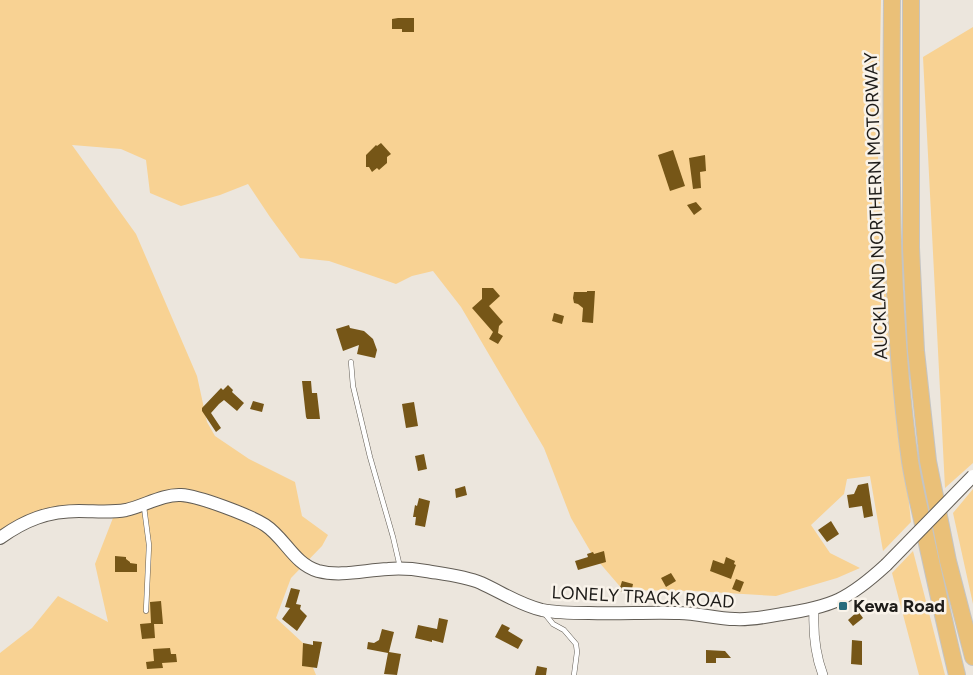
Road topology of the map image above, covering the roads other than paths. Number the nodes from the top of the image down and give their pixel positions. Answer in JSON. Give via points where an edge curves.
{"nodes":[{"id":1,"x":892,"y":0,"type":"edge"},
{"id":2,"x":911,"y":0,"type":"edge"},
{"id":3,"x":351,"y":362,"type":"dead end"},
{"id":4,"x":973,"y":476,"type":"edge"},
{"id":5,"x":144,"y":506,"type":"junction"},
{"id":6,"x":0,"y":538,"type":"edge"},
{"id":7,"x":400,"y":569,"type":"junction"},
{"id":8,"x":540,"y":610,"type":"junction"},
{"id":9,"x":814,"y":610,"type":"junction"},
{"id":10,"x":146,"y":611,"type":"dead end"},
{"id":11,"x":973,"y":657,"type":"edge"},
{"id":12,"x":574,"y":675,"type":"edge"},
{"id":13,"x":823,"y":675,"type":"edge"},
{"id":14,"x":957,"y":675,"type":"edge"}],
"edges":[{"from":1,"to":14,"type":"highway","name":"AUCKLAND NORTHERN MOTORWAY","via":[[895,296],[903,400],[910,462]]},
{"from":2,"to":11,"type":"highway","name":"AUCKLAND NORTHERN MOTORWAY","via":[[911,248],[916,350],[928,461],[948,561]]},
{"from":3,"to":7,"type":"lane","via":[[353,386]]},
{"from":4,"to":9,"type":"street","name":"LONELY TRACK ROAD","bridge":true,"via":[[865,585],[832,604]]},
{"from":5,"to":6,"type":"street","name":"LONELY TRACK ROAD","via":[[33,518]]},
{"from":5,"to":7,"type":"street","name":"LONELY TRACK ROAD","via":[[167,496],[179,495],[246,516],[278,536],[301,563],[320,571],[342,573]]},
{"from":5,"to":10,"type":"lane","via":[[148,545]]},
{"from":7,"to":8,"type":"street","name":"LONELY TRACK ROAD","via":[[480,582]]},
{"from":8,"to":9,"type":"street","name":"LONELY TRACK ROAD","via":[[560,613],[678,613],[732,620]]},
{"from":8,"to":12,"type":"lane","via":[[576,644]]},
{"from":9,"to":13,"type":"street","via":[[815,646]]}]}
